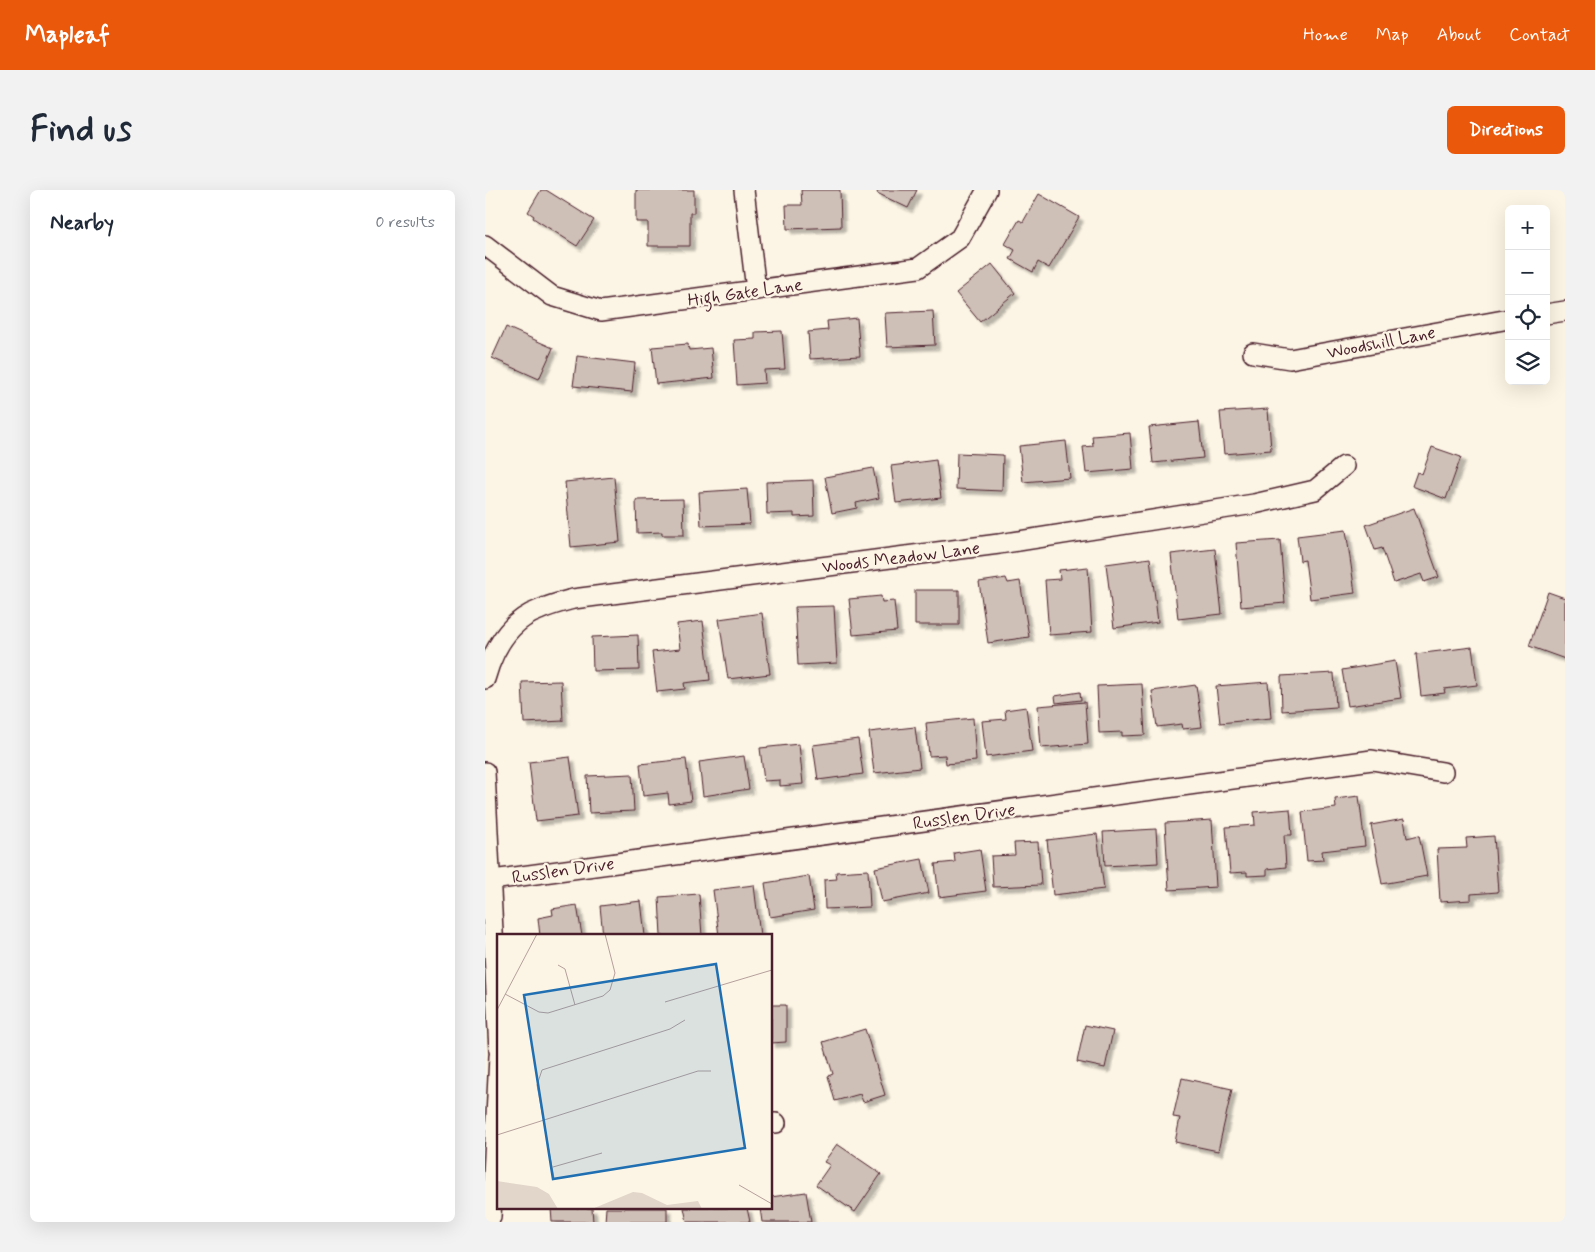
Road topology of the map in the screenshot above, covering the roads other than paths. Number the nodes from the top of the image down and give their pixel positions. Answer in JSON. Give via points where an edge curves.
{"nodes":[{"id":1,"x":744,"y":190,"type":"edge"},
{"id":2,"x":987,"y":190,"type":"edge"},
{"id":3,"x":485,"y":245,"type":"edge"},
{"id":4,"x":756,"y":290,"type":"junction"},
{"id":5,"x":1565,"y":311,"type":"edge"},
{"id":6,"x":1550,"y":313,"type":"edge"},
{"id":7,"x":1505,"y":320,"type":"edge"},
{"id":8,"x":1253,"y":354,"type":"dead end"},
{"id":9,"x":1344,"y":466,"type":"dead end"},
{"id":10,"x":485,"y":679,"type":"edge"},
{"id":11,"x":485,"y":772,"type":"edge"},
{"id":12,"x":1443,"y":772,"type":"dead end"},
{"id":13,"x":488,"y":881,"type":"edge"},
{"id":14,"x":497,"y":1020,"type":"edge"},
{"id":15,"x":497,"y":1157,"type":"edge"},
{"id":16,"x":491,"y":1217,"type":"dead end"}],
"edges":[{"from":1,"to":4,"type":"street"},
{"from":2,"to":4,"type":"street","name":"High Gate Lane","via":[[960,238],[918,268]]},
{"from":3,"to":4,"type":"street","name":"High Gate Lane","via":[[552,296],[601,311]]},
{"from":5,"to":6,"type":"street"},
{"from":7,"to":8,"type":"street","name":"Woodshill Lane","via":[[1290,359]]},
{"from":9,"to":10,"type":"street","name":"Woods Meadow Lane","via":[[1315,490],[1254,504],[999,544],[573,599],[519,620],[503,638]]},
{"from":11,"to":13,"type":"street"},
{"from":12,"to":13,"type":"street","name":"Russlen Drive","via":[[1372,760]]},
{"from":13,"to":14,"type":"street"},
{"from":15,"to":16,"type":"street"}]}
